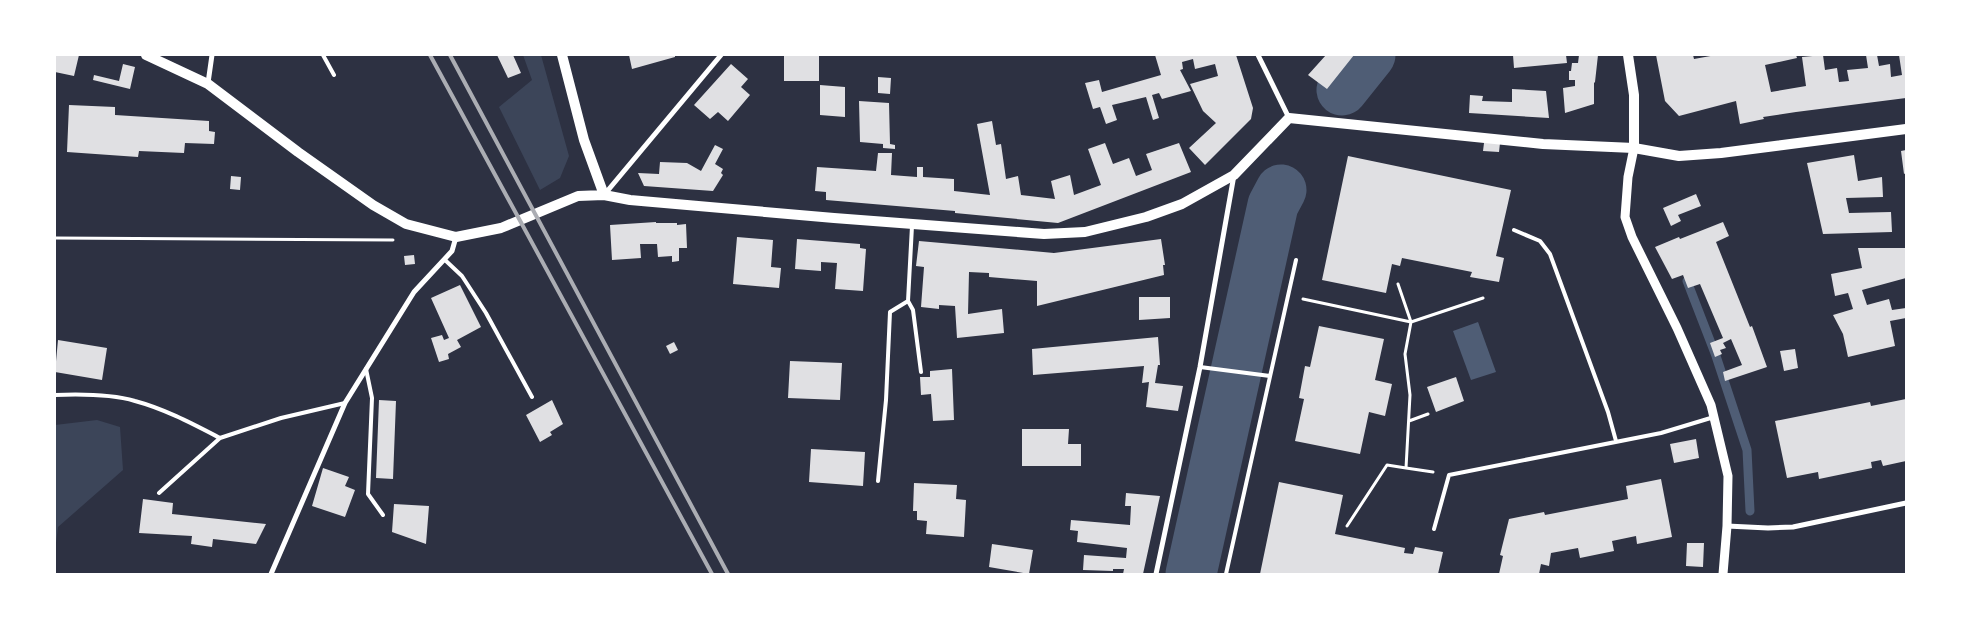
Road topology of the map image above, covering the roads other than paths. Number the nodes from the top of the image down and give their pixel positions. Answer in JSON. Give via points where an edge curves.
{"nodes":[{"id":1,"x":146,"y":55,"type":"edge"},
{"id":2,"x":212,"y":55,"type":"edge"},
{"id":3,"x":323,"y":55,"type":"edge"},
{"id":4,"x":562,"y":55,"type":"edge"},
{"id":5,"x":720,"y":55,"type":"edge"},
{"id":6,"x":1258,"y":55,"type":"edge"},
{"id":7,"x":1628,"y":55,"type":"edge"},
{"id":8,"x":334,"y":75,"type":"dead end"},
{"id":9,"x":208,"y":84,"type":"junction"},
{"id":10,"x":1289,"y":118,"type":"junction"},
{"id":11,"x":1906,"y":129,"type":"edge"},
{"id":12,"x":1634,"y":148,"type":"junction"},
{"id":13,"x":1234,"y":175,"type":"junction"},
{"id":14,"x":604,"y":195,"type":"junction"},
{"id":15,"x":912,"y":224,"type":"junction"},
{"id":16,"x":1514,"y":230,"type":"dead end"},
{"id":17,"x":456,"y":237,"type":"junction"},
{"id":18,"x":445,"y":260,"type":"junction"},
{"id":19,"x":1296,"y":260,"type":"dead end"},
{"id":20,"x":908,"y":301,"type":"junction"},
{"id":21,"x":1200,"y":367,"type":"junction"},
{"id":22,"x":366,"y":369,"type":"junction"},
{"id":23,"x":920,"y":372,"type":"dead end"},
{"id":24,"x":1270,"y":376,"type":"junction"},
{"id":25,"x":55,"y":395,"type":"edge"},
{"id":26,"x":532,"y":397,"type":"dead end"},
{"id":27,"x":345,"y":403,"type":"junction"},
{"id":28,"x":1714,"y":417,"type":"junction"},
{"id":29,"x":220,"y":438,"type":"junction"},
{"id":30,"x":1616,"y":441,"type":"junction"},
{"id":31,"x":878,"y":481,"type":"dead end"},
{"id":32,"x":158,"y":492,"type":"dead end"},
{"id":33,"x":1906,"y":503,"type":"edge"},
{"id":34,"x":383,"y":515,"type":"dead end"},
{"id":35,"x":1727,"y":526,"type":"junction"},
{"id":36,"x":1434,"y":529,"type":"dead end"},
{"id":37,"x":271,"y":574,"type":"edge"},
{"id":38,"x":1156,"y":574,"type":"edge"},
{"id":39,"x":1226,"y":574,"type":"edge"},
{"id":40,"x":1723,"y":574,"type":"edge"}],
"edges":[{"from":1,"to":9,"type":"main road"},
{"from":2,"to":9,"type":"street"},
{"from":3,"to":8,"type":"lane"},
{"from":4,"to":14,"type":"main road","via":[[584,140]]},
{"from":5,"to":14,"type":"street"},
{"from":6,"to":10,"type":"street"},
{"from":7,"to":12,"type":"main road","via":[[1634,95]]},
{"from":9,"to":17,"type":"main road","via":[[373,206],[406,224]]},
{"from":10,"to":12,"type":"main road","via":[[1543,144]]},
{"from":10,"to":13,"type":"main road"},
{"from":11,"to":12,"type":"main road","via":[[1714,154],[1679,156]]},
{"from":12,"to":28,"type":"street","via":[[1625,217]]},
{"from":13,"to":15,"type":"main road","via":[[1182,204],[1146,217],[1085,232],[1044,234]]},
{"from":13,"to":21,"type":"street"},
{"from":14,"to":15,"type":"main road","via":[[630,200]]},
{"from":14,"to":17,"type":"main road","via":[[578,196],[501,228]]},
{"from":15,"to":20,"type":"lane"},
{"from":16,"to":30,"type":"lane","via":[[1540,241],[1550,254]]},
{"from":17,"to":18,"type":"street"},
{"from":18,"to":22,"type":"street","via":[[414,292]]},
{"from":18,"to":26,"type":"lane","via":[[462,276],[481,305]]},
{"from":19,"to":24,"type":"lane"},
{"from":20,"to":23,"type":"lane","via":[[913,310]]},
{"from":20,"to":31,"type":"lane","via":[[890,312]]},
{"from":21,"to":24,"type":"lane"},
{"from":21,"to":38,"type":"street"},
{"from":22,"to":27,"type":"street"},
{"from":22,"to":34,"type":"lane","via":[[372,398],[368,494]]},
{"from":24,"to":39,"type":"lane"},
{"from":25,"to":29,"type":"lane","via":[[83,394],[134,401],[188,421]]},
{"from":27,"to":29,"type":"lane","via":[[281,418]]},
{"from":27,"to":37,"type":"street"},
{"from":28,"to":30,"type":"lane"},
{"from":28,"to":35,"type":"street","via":[[1728,476]]},
{"from":29,"to":32,"type":"lane"},
{"from":30,"to":36,"type":"lane","via":[[1449,475]]},
{"from":33,"to":35,"type":"street","via":[[1793,527]]},
{"from":35,"to":40,"type":"street"}]}
